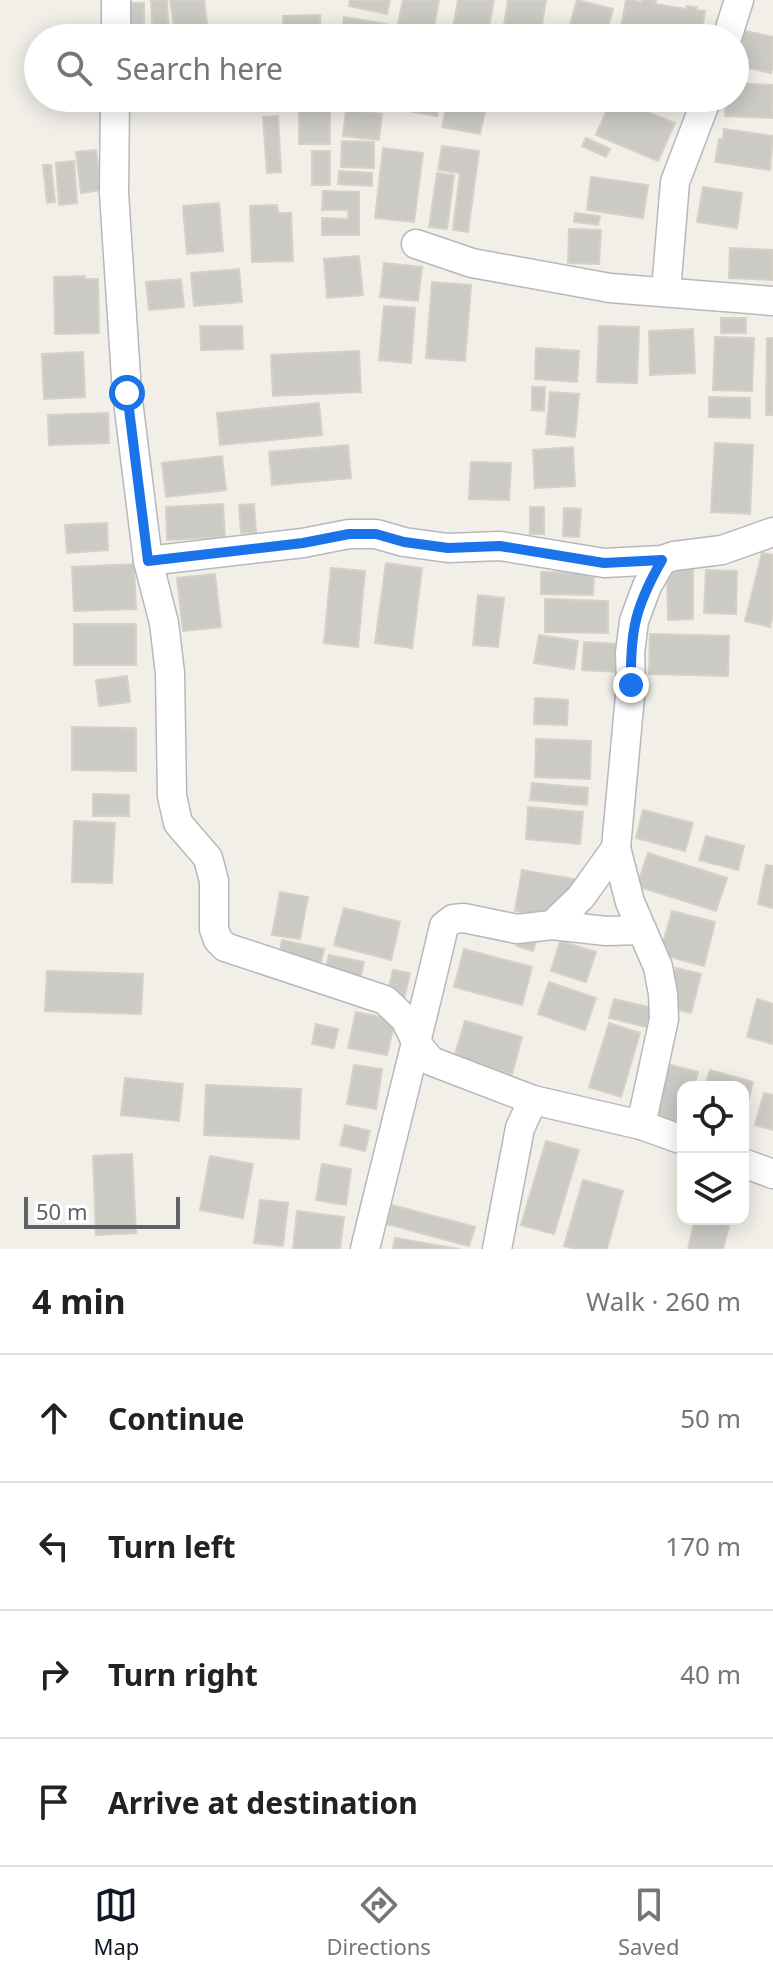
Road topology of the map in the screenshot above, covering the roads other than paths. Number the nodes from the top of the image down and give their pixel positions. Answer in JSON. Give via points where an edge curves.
{"nodes":[{"id":1,"x":116,"y":0,"type":"edge"},
{"id":2,"x":739,"y":0,"type":"edge"},
{"id":3,"x":116,"y":24,"type":"edge"},
{"id":4,"x":731,"y":24,"type":"edge"},
{"id":5,"x":115,"y":112,"type":"edge"},
{"id":6,"x":702,"y":112,"type":"edge"},
{"id":7,"x":416,"y":244,"type":"dead end"},
{"id":8,"x":666,"y":291,"type":"junction"},
{"id":9,"x":773,"y":301,"type":"edge"},
{"id":10,"x":773,"y":532,"type":"edge"},
{"id":11,"x":662,"y":560,"type":"junction"},
{"id":12,"x":148,"y":561,"type":"junction"},
{"id":13,"x":616,"y":848,"type":"junction"},
{"id":14,"x":552,"y":925,"type":"junction"},
{"id":15,"x":642,"y":930,"type":"junction"},
{"id":16,"x":417,"y":1044,"type":"junction"},
{"id":17,"x":533,"y":1100,"type":"junction"},
{"id":18,"x":641,"y":1125,"type":"junction"},
{"id":19,"x":677,"y":1138,"type":"edge"},
{"id":20,"x":749,"y":1165,"type":"edge"},
{"id":21,"x":773,"y":1174,"type":"edge"},
{"id":22,"x":365,"y":1249,"type":"edge"},
{"id":23,"x":497,"y":1249,"type":"edge"}],
"edges":[{"from":1,"to":3,"type":"street"},
{"from":2,"to":4,"type":"street"},
{"from":5,"to":12,"type":"street","via":[[114,193],[127,393]]},
{"from":6,"to":8,"type":"street","via":[[675,182]]},
{"from":7,"to":8,"type":"street","via":[[472,263],[610,288]]},
{"from":8,"to":9,"type":"street"},
{"from":10,"to":11,"type":"street","via":[[722,550]]},
{"from":11,"to":12,"type":"street","via":[[604,563],[500,546],[448,548],[349,534]]},
{"from":11,"to":13,"type":"street","via":[[634,621]]},
{"from":12,"to":16,"type":"street","via":[[170,673],[172,796],[178,823],[208,858],[218,940],[225,947],[385,1000],[405,1019]]},
{"from":13,"to":14,"type":"street","via":[[581,897]]},
{"from":13,"to":15,"type":"street"},
{"from":14,"to":15,"type":"street"},
{"from":14,"to":16,"type":"street","via":[[517,929],[464,918],[444,926]]},
{"from":15,"to":18,"type":"street","via":[[658,967],[664,1019]]},
{"from":16,"to":17,"type":"street","via":[[431,1061]]},
{"from":16,"to":22,"type":"street"},
{"from":17,"to":18,"type":"street"},
{"from":17,"to":23,"type":"street","via":[[520,1128]]},
{"from":18,"to":19,"type":"street"},
{"from":20,"to":21,"type":"street"}]}
